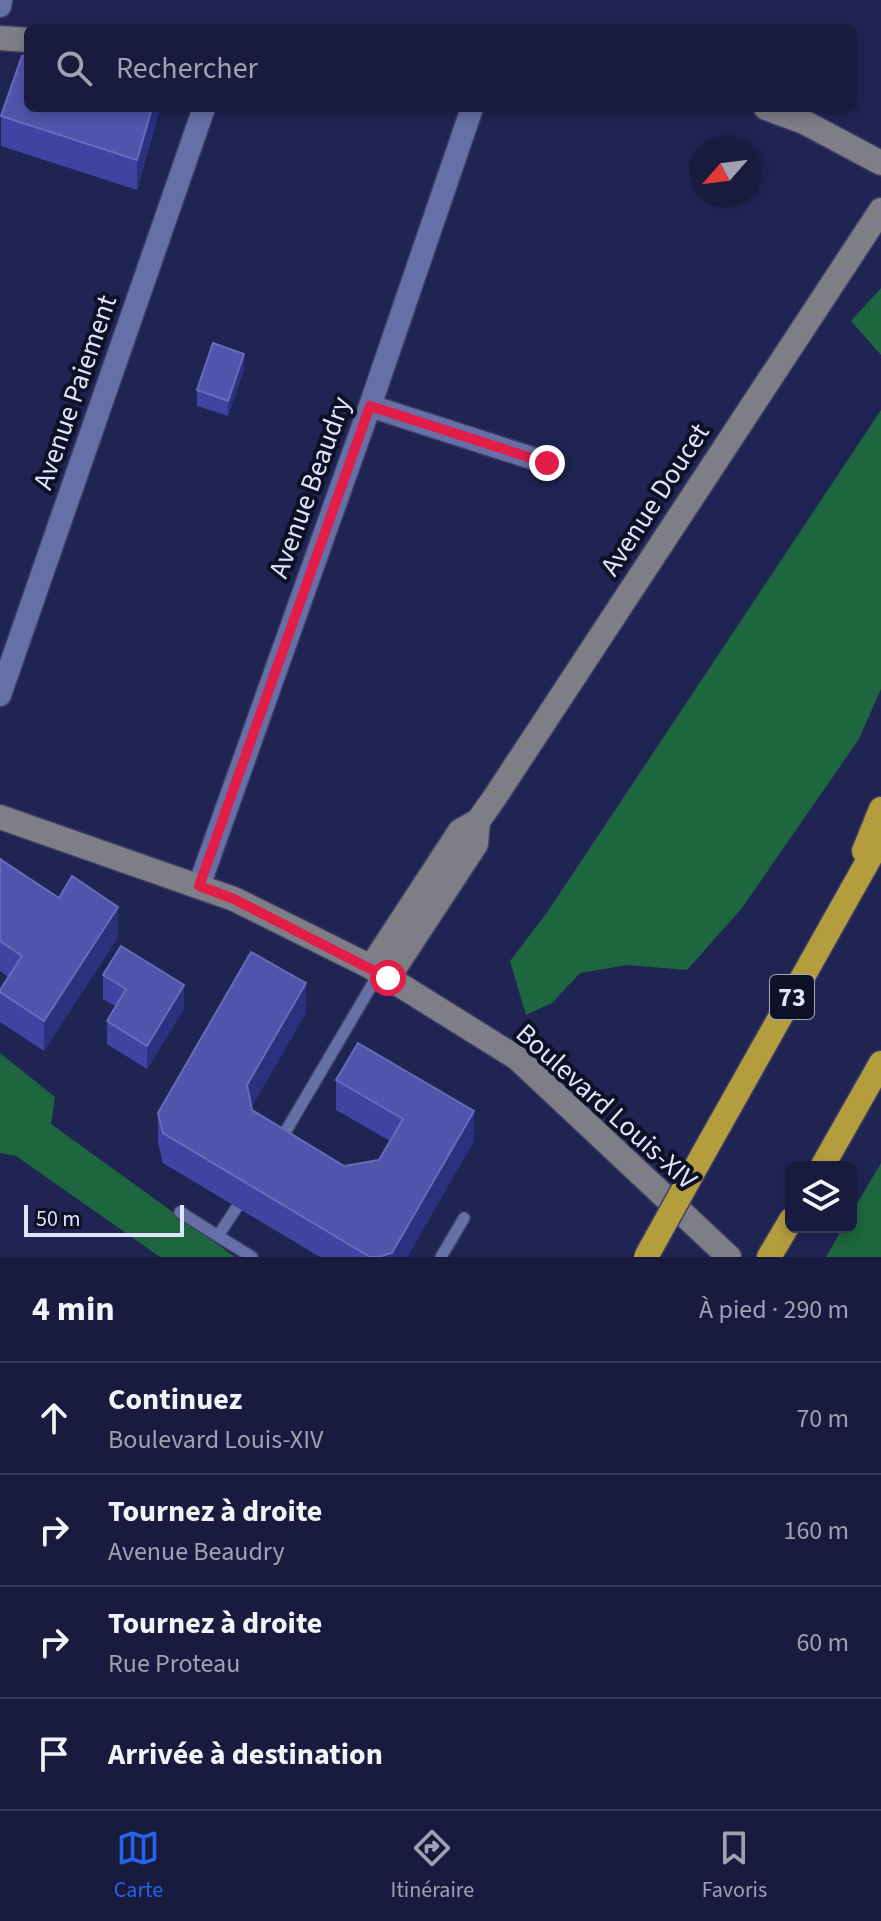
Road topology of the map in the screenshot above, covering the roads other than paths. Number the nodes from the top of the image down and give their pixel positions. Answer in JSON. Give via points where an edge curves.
{"nodes":[{"id":1,"x":1,"y":0,"type":"edge"},
{"id":2,"x":0,"y":6,"type":"edge"},
{"id":3,"x":0,"y":38,"type":"edge"},
{"id":4,"x":24,"y":40,"type":"edge"},
{"id":5,"x":203,"y":112,"type":"edge"},
{"id":6,"x":471,"y":112,"type":"edge"},
{"id":7,"x":777,"y":112,"type":"edge"},
{"id":8,"x":881,"y":163,"type":"edge"},
{"id":9,"x":881,"y":210,"type":"edge"},
{"id":10,"x":370,"y":406,"type":"junction"},
{"id":11,"x":547,"y":463,"type":"dead end"},
{"id":12,"x":0,"y":695,"type":"edge"},
{"id":13,"x":881,"y":809,"type":"edge"},
{"id":14,"x":0,"y":817,"type":"edge"},
{"id":15,"x":881,"y":838,"type":"edge"},
{"id":16,"x":199,"y":886,"type":"junction"},
{"id":17,"x":838,"y":916,"type":"junction"},
{"id":18,"x":379,"y":973,"type":"junction"},
{"id":19,"x":881,"y":1063,"type":"edge"},
{"id":20,"x":881,"y":1091,"type":"edge"},
{"id":21,"x":273,"y":1153,"type":"edge"},
{"id":22,"x":827,"y":1161,"type":"edge"},
{"id":23,"x":828,"y":1161,"type":"edge"},
{"id":24,"x":237,"y":1207,"type":"dead end"},
{"id":25,"x":180,"y":1212,"type":"dead end"},
{"id":26,"x":464,"y":1218,"type":"dead end"},
{"id":27,"x":785,"y":1229,"type":"edge"},
{"id":28,"x":218,"y":1236,"type":"junction"},
{"id":29,"x":252,"y":1257,"type":"edge"},
{"id":30,"x":441,"y":1257,"type":"edge"},
{"id":31,"x":646,"y":1257,"type":"edge"},
{"id":32,"x":729,"y":1257,"type":"edge"},
{"id":33,"x":769,"y":1257,"type":"edge"}],
"edges":[{"from":1,"to":2,"type":"street"},
{"from":3,"to":4,"type":"street"},
{"from":5,"to":12,"type":"street","name":"Avenue Paiement"},
{"from":6,"to":10,"type":"street","name":"Avenue Beaudry"},
{"from":7,"to":8,"type":"street"},
{"from":9,"to":18,"type":"street","name":"Avenue Doucet","via":[[478,821],[460,831]]},
{"from":10,"to":11,"type":"street"},
{"from":10,"to":16,"type":"street","name":"Avenue Beaudry"},
{"from":13,"to":17,"type":"highway"},
{"from":14,"to":16,"type":"street","name":"Boulevard Louis-XIV"},
{"from":15,"to":17,"type":"highway","number":"73"},
{"from":16,"to":18,"type":"street","name":"Boulevard Louis-XIV"},
{"from":17,"to":31,"type":"highway","number":"73","bridge":true},
{"from":18,"to":21,"type":"lane"},
{"from":18,"to":32,"type":"street","name":"Boulevard Louis-XIV","via":[[517,1058]]},
{"from":19,"to":22,"type":"highway"},
{"from":20,"to":23,"type":"highway"},
{"from":24,"to":28,"type":"lane"},
{"from":25,"to":28,"type":"lane"},
{"from":26,"to":30,"type":"lane"},
{"from":27,"to":33,"type":"highway"},
{"from":28,"to":29,"type":"lane"}]}
